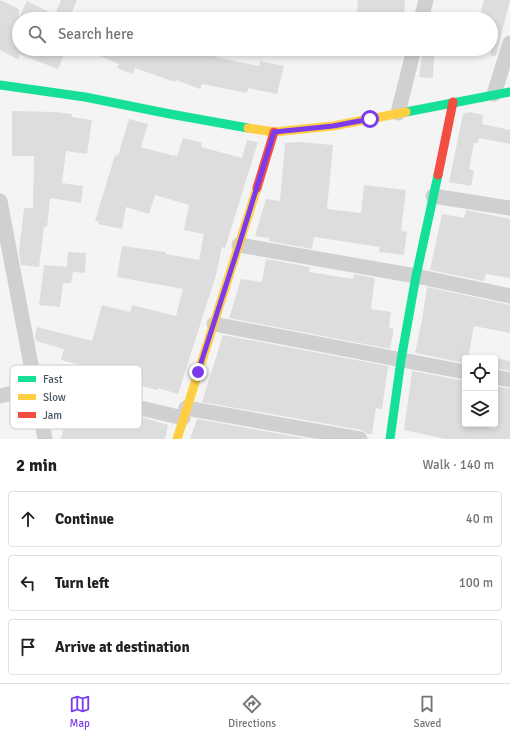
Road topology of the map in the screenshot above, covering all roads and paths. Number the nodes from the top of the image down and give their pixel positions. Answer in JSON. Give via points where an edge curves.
{"nodes":[{"id":1,"x":426,"y":0,"type":"edge"},
{"id":2,"x":423,"y":12,"type":"edge"},
{"id":3,"x":510,"y":43,"type":"edge"},
{"id":4,"x":412,"y":56,"type":"edge"},
{"id":5,"x":0,"y":85,"type":"edge"},
{"id":6,"x":510,"y":92,"type":"edge"},
{"id":7,"x":494,"y":94,"type":"junction"},
{"id":8,"x":453,"y":102,"type":"junction"},
{"id":9,"x":398,"y":113,"type":"junction"},
{"id":10,"x":274,"y":132,"type":"junction"},
{"id":11,"x":433,"y":196,"type":"junction"},
{"id":12,"x":0,"y":201,"type":"edge"},
{"id":13,"x":510,"y":208,"type":"edge"},
{"id":14,"x":239,"y":245,"type":"junction"},
{"id":15,"x":416,"y":276,"type":"junction"},
{"id":16,"x":510,"y":296,"type":"edge"},
{"id":17,"x":214,"y":324,"type":"junction"},
{"id":18,"x":401,"y":360,"type":"junction"},
{"id":19,"x":27,"y":365,"type":"edge"},
{"id":20,"x":462,"y":371,"type":"edge"},
{"id":21,"x":498,"y":378,"type":"edge"},
{"id":22,"x":510,"y":380,"type":"edge"},
{"id":23,"x":142,"y":405,"type":"edge"},
{"id":24,"x":185,"y":413,"type":"junction"},
{"id":25,"x":43,"y":429,"type":"edge"},
{"id":26,"x":46,"y":439,"type":"edge"},
{"id":27,"x":177,"y":439,"type":"edge"},
{"id":28,"x":360,"y":439,"type":"edge"},
{"id":29,"x":390,"y":439,"type":"edge"}],
"edges":[{"from":1,"to":2,"type":"street"},
{"from":3,"to":7,"type":"street"},
{"from":4,"to":9,"type":"street"},
{"from":5,"to":10,"type":"street","via":[[85,97]]},
{"from":6,"to":7,"type":"street"},
{"from":7,"to":8,"type":"street"},
{"from":8,"to":9,"type":"street"},
{"from":8,"to":11,"type":"street"},
{"from":9,"to":10,"type":"street","via":[[333,126]]},
{"from":10,"to":14,"type":"street"},
{"from":11,"to":13,"type":"street"},
{"from":11,"to":15,"type":"street"},
{"from":12,"to":19,"type":"street"},
{"from":14,"to":15,"type":"street"},
{"from":14,"to":17,"type":"street"},
{"from":15,"to":16,"type":"street"},
{"from":15,"to":18,"type":"street"},
{"from":17,"to":18,"type":"street"},
{"from":17,"to":24,"type":"street"},
{"from":18,"to":20,"type":"street"},
{"from":18,"to":29,"type":"street"},
{"from":21,"to":22,"type":"street"},
{"from":23,"to":24,"type":"street"},
{"from":24,"to":27,"type":"street"},
{"from":24,"to":28,"type":"street"},
{"from":25,"to":26,"type":"street"}]}
